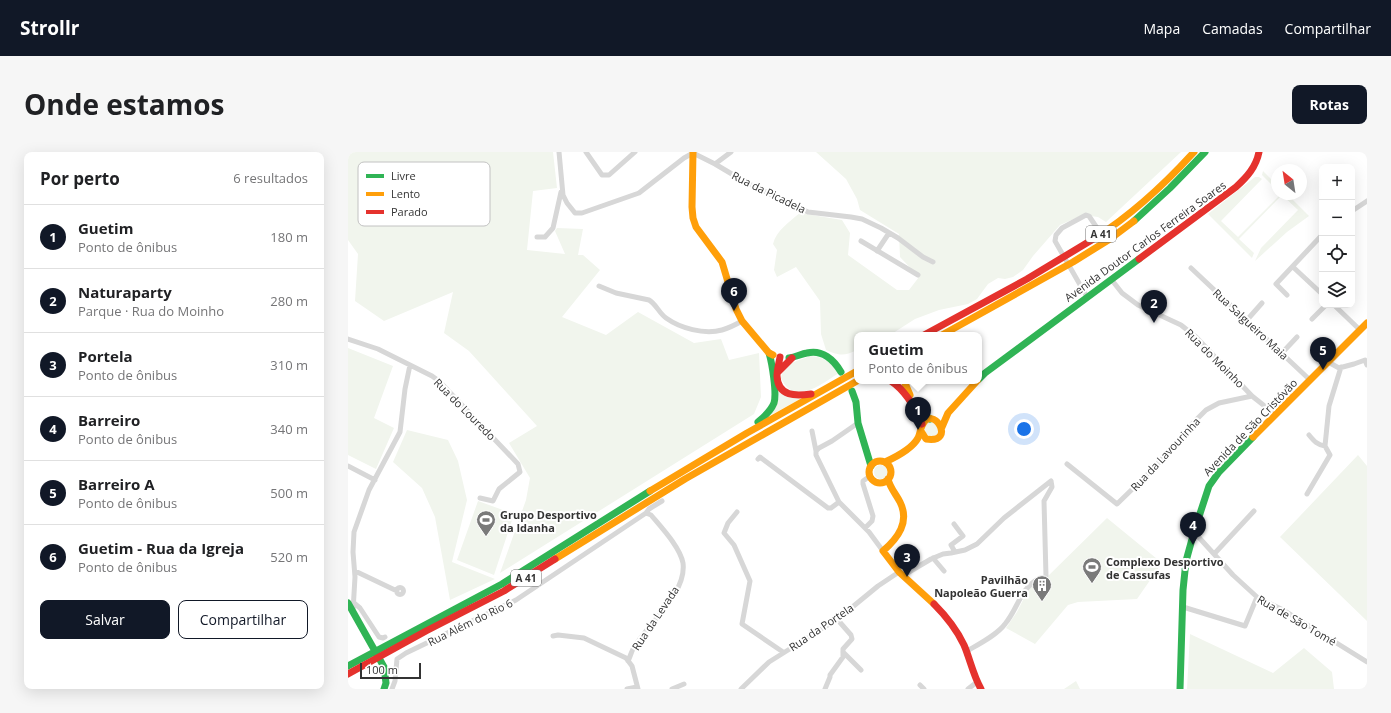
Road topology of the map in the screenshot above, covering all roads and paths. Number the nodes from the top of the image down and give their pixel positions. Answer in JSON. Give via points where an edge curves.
{"nodes":[{"id":1,"x":559,"y":152,"type":"edge"},
{"id":2,"x":586,"y":152,"type":"edge"},
{"id":3,"x":635,"y":152,"type":"edge"},
{"id":4,"x":731,"y":152,"type":"edge"},
{"id":5,"x":1194,"y":152,"type":"edge"},
{"id":6,"x":1205,"y":152,"type":"edge"},
{"id":7,"x":1259,"y":152,"type":"edge"},
{"id":8,"x":693,"y":153,"type":"edge"},
{"id":9,"x":715,"y":164,"type":"junction"},
{"id":10,"x":562,"y":189,"type":"junction"},
{"id":11,"x":1367,"y":201,"type":"edge"},
{"id":12,"x":1355,"y":209,"type":"edge"},
{"id":13,"x":1097,"y":228,"type":"dead end"},
{"id":14,"x":889,"y":233,"type":"junction"},
{"id":15,"x":1321,"y":236,"type":"edge"},
{"id":16,"x":537,"y":237,"type":"dead end"},
{"id":17,"x":862,"y":241,"type":"dead end"},
{"id":18,"x":877,"y":251,"type":"junction"},
{"id":19,"x":934,"y":262,"type":"dead end"},
{"id":20,"x":1293,"y":267,"type":"junction"},
{"id":21,"x":1191,"y":268,"type":"dead end"},
{"id":22,"x":918,"y":275,"type":"dead end"},
{"id":23,"x":1111,"y":279,"type":"junction"},
{"id":24,"x":599,"y":286,"type":"dead end"},
{"id":25,"x":1319,"y":291,"type":"edge"},
{"id":26,"x":1287,"y":295,"type":"dead end"},
{"id":27,"x":1087,"y":297,"type":"junction"},
{"id":28,"x":1262,"y":303,"type":"dead end"},
{"id":29,"x":1323,"y":308,"type":"edge"},
{"id":30,"x":1337,"y":308,"type":"edge"},
{"id":31,"x":1312,"y":319,"type":"dead end"},
{"id":32,"x":1247,"y":320,"type":"junction"},
{"id":33,"x":742,"y":321,"type":"junction"},
{"id":34,"x":1367,"y":323,"type":"edge"},
{"id":35,"x":1360,"y":330,"type":"junction"},
{"id":36,"x":929,"y":332,"type":"edge"},
{"id":37,"x":947,"y":332,"type":"edge"},
{"id":38,"x":755,"y":337,"type":"junction"},
{"id":39,"x":1297,"y":337,"type":"dead end"},
{"id":40,"x":348,"y":339,"type":"edge"},
{"id":41,"x":769,"y":353,"type":"junction"},
{"id":42,"x":1282,"y":353,"type":"junction"},
{"id":43,"x":780,"y":357,"type":"junction"},
{"id":44,"x":792,"y":358,"type":"junction"},
{"id":45,"x":1328,"y":362,"type":"junction"},
{"id":46,"x":410,"y":365,"type":"junction"},
{"id":47,"x":1367,"y":365,"type":"edge"},
{"id":48,"x":1341,"y":367,"type":"junction"},
{"id":49,"x":842,"y":372,"type":"dead end"},
{"id":50,"x":775,"y":373,"type":"junction"},
{"id":51,"x":854,"y":373,"type":"edge"},
{"id":52,"x":982,"y":376,"type":"edge"},
{"id":53,"x":1310,"y":380,"type":"junction"},
{"id":54,"x":854,"y":383,"type":"edge"},
{"id":55,"x":895,"y":384,"type":"edge"},
{"id":56,"x":905,"y":384,"type":"edge"},
{"id":57,"x":974,"y":384,"type":"edge"},
{"id":58,"x":820,"y":391,"type":"junction"},
{"id":59,"x":852,"y":391,"type":"dead end"},
{"id":60,"x":1252,"y":396,"type":"junction"},
{"id":61,"x":948,"y":413,"type":"junction"},
{"id":62,"x":1276,"y":415,"type":"junction"},
{"id":63,"x":934,"y":420,"type":"junction"},
{"id":64,"x":858,"y":423,"type":"junction"},
{"id":65,"x":942,"y":427,"type":"junction"},
{"id":66,"x":922,"y":428,"type":"junction"},
{"id":67,"x":812,"y":431,"type":"dead end"},
{"id":68,"x":747,"y":433,"type":"junction"},
{"id":69,"x":1309,"y":435,"type":"dead end"},
{"id":70,"x":926,"y":439,"type":"junction"},
{"id":71,"x":1325,"y":446,"type":"junction"},
{"id":72,"x":866,"y":447,"type":"junction"},
{"id":73,"x":816,"y":451,"type":"junction"},
{"id":74,"x":758,"y":459,"type":"dead end"},
{"id":75,"x":882,"y":462,"type":"junction"},
{"id":76,"x":1067,"y":464,"type":"dead end"},
{"id":77,"x":348,"y":466,"type":"edge"},
{"id":78,"x":871,"y":466,"type":"junction"},
{"id":79,"x":890,"y":469,"type":"junction"},
{"id":80,"x":870,"y":476,"type":"junction"},
{"id":81,"x":888,"y":478,"type":"junction"},
{"id":82,"x":375,"y":480,"type":"junction"},
{"id":83,"x":881,"y":483,"type":"junction"},
{"id":84,"x":891,"y":488,"type":"junction"},
{"id":85,"x":1307,"y":494,"type":"dead end"},
{"id":86,"x":480,"y":498,"type":"dead end"},
{"id":87,"x":662,"y":501,"type":"dead end"},
{"id":88,"x":840,"y":502,"type":"junction"},
{"id":89,"x":1254,"y":511,"type":"dead end"},
{"id":90,"x":738,"y":512,"type":"dead end"},
{"id":91,"x":646,"y":513,"type":"junction"},
{"id":92,"x":954,"y":524,"type":"dead end"},
{"id":93,"x":866,"y":528,"type":"junction"},
{"id":94,"x":1194,"y":532,"type":"junction"},
{"id":95,"x":883,"y":551,"type":"junction"},
{"id":96,"x":955,"y":552,"type":"junction"},
{"id":97,"x":1215,"y":554,"type":"junction"},
{"id":98,"x":932,"y":558,"type":"junction"},
{"id":99,"x":355,"y":571,"type":"junction"},
{"id":100,"x":944,"y":571,"type":"dead end"},
{"id":101,"x":901,"y":573,"type":"junction"},
{"id":102,"x":397,"y":591,"type":"dead end"},
{"id":103,"x":1257,"y":597,"type":"junction"},
{"id":104,"x":351,"y":603,"type":"edge"},
{"id":105,"x":1183,"y":607,"type":"junction"},
{"id":106,"x":837,"y":619,"type":"junction"},
{"id":107,"x":553,"y":636,"type":"dead end"},
{"id":108,"x":385,"y":637,"type":"dead end"},
{"id":109,"x":967,"y":651,"type":"junction"},
{"id":110,"x":783,"y":652,"type":"junction"},
{"id":111,"x":843,"y":652,"type":"junction"},
{"id":112,"x":628,"y":661,"type":"junction"},
{"id":113,"x":1367,"y":662,"type":"edge"},
{"id":114,"x":348,"y":666,"type":"edge"},
{"id":115,"x":861,"y":670,"type":"dead end"},
{"id":116,"x":348,"y":674,"type":"edge"},
{"id":117,"x":977,"y":682,"type":"junction"},
{"id":118,"x":684,"y":684,"type":"dead end"},
{"id":119,"x":747,"y":687,"type":"edge"},
{"id":120,"x":637,"y":688,"type":"edge"},
{"id":121,"x":384,"y":689,"type":"edge"},
{"id":122,"x":392,"y":689,"type":"edge"},
{"id":123,"x":627,"y":689,"type":"edge"},
{"id":124,"x":672,"y":689,"type":"edge"},
{"id":125,"x":741,"y":689,"type":"edge"},
{"id":126,"x":826,"y":689,"type":"edge"},
{"id":127,"x":968,"y":689,"type":"edge"},
{"id":128,"x":981,"y":689,"type":"edge"},
{"id":129,"x":1180,"y":689,"type":"edge"}],
"edges":[{"from":1,"to":10,"type":"street"},
{"from":2,"to":3,"type":"street","via":[[602,175],[609,175]]},
{"from":4,"to":9,"type":"street"},
{"from":5,"to":36,"type":"main road","number":"A 41","via":[[1152,196],[1091,241]]},
{"from":6,"to":37,"type":"main road","number":"A 41","via":[[1157,202],[1120,231],[1056,272]]},
{"from":7,"to":23,"type":"main road","name":"Avenida Doutor Carlos Ferreira Soares","via":[[1253,169],[1236,187]]},
{"from":8,"to":9,"type":"street","name":"Rua da Picadela"},
{"from":8,"to":10,"type":"street","via":[[639,193],[582,213],[575,213],[567,203]]},
{"from":8,"to":33,"type":"main road","via":[[693,218],[696,227],[722,262]]},
{"from":9,"to":14,"type":"street","name":"Rua da Picadela","via":[[747,184],[808,212],[862,219]]},
{"from":10,"to":16,"type":"street","via":[[553,228],[545,237]]},
{"from":11,"to":12,"type":"street"},
{"from":13,"to":27,"type":"street","via":[[1086,215],[1062,228],[1055,241]]},
{"from":14,"to":18,"type":"street"},
{"from":14,"to":19,"type":"street","name":"Rua da Picadela"},
{"from":15,"to":20,"type":"street"},
{"from":17,"to":18,"type":"street"},
{"from":18,"to":22,"type":"street"},
{"from":20,"to":25,"type":"street"},
{"from":20,"to":26,"type":"street","via":[[1276,284]]},
{"from":21,"to":32,"type":"street","name":"Rua Salgueiro Maia"},
{"from":23,"to":27,"type":"main road","name":"Avenida Doutor Carlos Ferreira Soares"},
{"from":23,"to":60,"type":"street","name":"Rua do Moinho","via":[[1122,293],[1138,304],[1186,329]]},
{"from":24,"to":33,"type":"street","via":[[616,293],[649,300],[666,318],[679,326],[695,330],[720,330]]},
{"from":27,"to":52,"type":"main road","name":"Avenida Doutor Carlos Ferreira Soares"},
{"from":28,"to":32,"type":"street"},
{"from":29,"to":31,"type":"street"},
{"from":30,"to":35,"type":"street"},
{"from":32,"to":42,"type":"street","name":"Rua Salgueiro Maia"},
{"from":33,"to":38,"type":"main road"},
{"from":34,"to":35,"type":"main road","name":"Avenida de São Cristóvão"},
{"from":35,"to":45,"type":"main road","name":"Avenida de São Cristóvão"},
{"from":38,"to":41,"type":"main road"},
{"from":38,"to":43,"type":"main road"},
{"from":39,"to":42,"type":"street"},
{"from":40,"to":46,"type":"street","name":"Rua do Louredo","via":[[378,349]]},
{"from":41,"to":43,"type":"main road"},
{"from":41,"to":50,"type":"main road"},
{"from":42,"to":53,"type":"street","name":"Rua Salgueiro Maia"},
{"from":43,"to":44,"type":"main road"},
{"from":43,"to":50,"type":"main road","via":[[774,366]]},
{"from":44,"to":49,"type":"main road","via":[[814,352],[822,354],[833,361]]},
{"from":44,"to":50,"type":"main road"},
{"from":45,"to":48,"type":"street"},
{"from":45,"to":53,"type":"main road","name":"Avenida de São Cristóvão"},
{"from":46,"to":82,"type":"street","via":[[400,432]]},
{"from":46,"to":86,"type":"street","name":"Rua do Louredo","via":[[439,381],[518,464],[520,472],[499,489],[493,501]]},
{"from":47,"to":48,"type":"street","via":[[1365,360]]},
{"from":48,"to":71,"type":"street","via":[[1329,406]]},
{"from":50,"to":58,"type":"main road","via":[[781,388],[788,395],[798,396]]},
{"from":50,"to":68,"type":"main road","via":[[773,406]]},
{"from":51,"to":58,"type":"main road","number":"A 41"},
{"from":53,"to":62,"type":"main road","name":"Avenida de São Cristóvão"},
{"from":54,"to":116,"type":"main road","number":"A 41","via":[[685,479],[504,591]]},
{"from":55,"to":66,"type":"main road","via":[[919,414]]},
{"from":56,"to":63,"type":"main road","via":[[922,412]]},
{"from":57,"to":61,"type":"main road","name":"Avenida Doutor Carlos Ferreira Soares"},
{"from":58,"to":68,"type":"main road","number":"A 41"},
{"from":59,"to":64,"type":"main road"},
{"from":60,"to":62,"type":"street","name":"Rua do Moinho"},
{"from":60,"to":76,"type":"street","name":"Rua da Lavourinha","via":[[1219,403],[1206,410],[1155,467],[1117,504]]},
{"from":61,"to":63,"type":"main road"},
{"from":61,"to":65,"type":"main road"},
{"from":62,"to":94,"type":"main road","name":"Avenida de São Cristóvão","via":[[1219,472],[1209,486]]},
{"from":63,"to":65,"type":"main road"},
{"from":63,"to":66,"type":"main road"},
{"from":64,"to":72,"type":"main road"},
{"from":64,"to":73,"type":"street"},
{"from":65,"to":70,"type":"main road","via":[[939,437],[933,440]]},
{"from":66,"to":70,"type":"main road"},
{"from":66,"to":75,"type":"main road","via":[[915,441],[893,458]]},
{"from":67,"to":73,"type":"street"},
{"from":68,"to":114,"type":"main road","number":"A 41","via":[[502,584]]},
{"from":69,"to":71,"type":"street","via":[[1314,442]]},
{"from":70,"to":79,"type":"main road","via":[[897,459]]},
{"from":71,"to":85,"type":"street","via":[[1329,458]]},
{"from":72,"to":75,"type":"main road"},
{"from":72,"to":78,"type":"main road"},
{"from":73,"to":88,"type":"street"},
{"from":74,"to":88,"type":"street","via":[[828,508]]},
{"from":75,"to":78,"type":"main road"},
{"from":75,"to":79,"type":"main road"},
{"from":77,"to":82,"type":"street"},
{"from":78,"to":80,"type":"main road"},
{"from":79,"to":81,"type":"main road"},
{"from":80,"to":83,"type":"main road"},
{"from":80,"to":93,"type":"street","via":[[863,484],[873,516]]},
{"from":81,"to":83,"type":"main road"},
{"from":81,"to":84,"type":"main road"},
{"from":82,"to":99,"type":"street","via":[[354,532]]},
{"from":83,"to":84,"type":"main road"},
{"from":84,"to":95,"type":"main road","via":[[901,504],[905,517],[902,530]]},
{"from":87,"to":91,"type":"street"},
{"from":88,"to":93,"type":"street"},
{"from":89,"to":97,"type":"street"},
{"from":90,"to":110,"type":"street","via":[[728,523],[724,533],[734,545],[750,581],[742,624]]},
{"from":91,"to":112,"type":"street","name":"Rua da Levada","via":[[651,515],[678,549],[683,562],[682,572],[671,599],[633,649]]},
{"from":91,"to":122,"type":"street","name":"Rua Além do Rio 6","via":[[516,600],[406,653],[398,659]]},
{"from":92,"to":96,"type":"street","via":[[963,536],[951,545]]},
{"from":93,"to":95,"type":"street"},
{"from":94,"to":97,"type":"street","name":"Rua de São Tomé"},
{"from":94,"to":105,"type":"main road","name":"Avenida de São Cristóvão","via":[[1186,560]]},
{"from":95,"to":101,"type":"main road"},
{"from":96,"to":98,"type":"street","name":"Rua da Portela"},
{"from":96,"to":109,"type":"street","name":"Rua da Portela","via":[[977,544],[1004,518],[1051,481],[1052,487],[1044,501],[1046,576],[1027,587],[1004,626],[984,642]]},
{"from":97,"to":103,"type":"street","name":"Rua de São Tomé"},
{"from":98,"to":100,"type":"street"},
{"from":98,"to":101,"type":"street","name":"Rua da Portela"},
{"from":99,"to":102,"type":"street"},
{"from":99,"to":104,"type":"street"},
{"from":101,"to":106,"type":"street","name":"Rua da Portela","via":[[878,586]]},
{"from":101,"to":109,"type":"main road","via":[[953,624]]},
{"from":103,"to":105,"type":"street","via":[[1245,626]]},
{"from":103,"to":113,"type":"street","name":"Rua de São Tomé","via":[[1285,611]]},
{"from":104,"to":108,"type":"street","via":[[360,608],[379,637]]},
{"from":104,"to":121,"type":"main road","via":[[353,612],[384,667]]},
{"from":105,"to":129,"type":"main road","name":"Avenida de São Cristóvão"},
{"from":106,"to":110,"type":"street","name":"Rua da Portela"},
{"from":106,"to":111,"type":"street","via":[[852,639]]},
{"from":107,"to":112,"type":"street","via":[[584,638]]},
{"from":109,"to":117,"type":"main road"},
{"from":110,"to":119,"type":"street","name":"Rua da Portela","via":[[768,662]]},
{"from":111,"to":115,"type":"street"},
{"from":111,"to":126,"type":"street","via":[[843,657],[830,675]]},
{"from":112,"to":120,"type":"street","via":[[632,666]]},
{"from":117,"to":127,"type":"street"},
{"from":117,"to":128,"type":"main road"},
{"from":118,"to":124,"type":"street"},
{"from":119,"to":125,"type":"street","name":"Rua da Portela"},
{"from":120,"to":123,"type":"street"}]}
